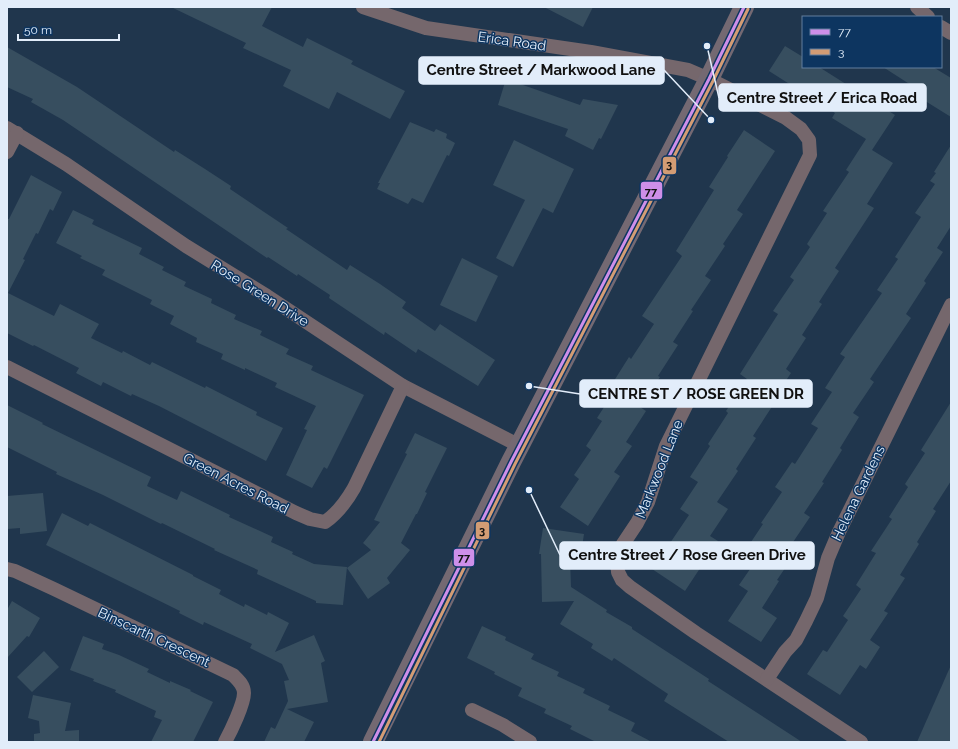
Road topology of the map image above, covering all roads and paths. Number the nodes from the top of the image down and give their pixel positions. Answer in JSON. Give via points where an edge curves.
{"nodes":[{"id":1,"x":363,"y":7,"type":"edge"},
{"id":2,"x":744,"y":7,"type":"edge"},
{"id":3,"x":917,"y":7,"type":"edge"},
{"id":4,"x":927,"y":16,"type":"edge"},
{"id":5,"x":942,"y":28,"type":"edge"},
{"id":6,"x":951,"y":33,"type":"edge"},
{"id":7,"x":710,"y":78,"type":"junction"},
{"id":8,"x":12,"y":131,"type":"edge"},
{"id":9,"x":7,"y":152,"type":"edge"},
{"id":10,"x":951,"y":305,"type":"edge"},
{"id":11,"x":7,"y":367,"type":"edge"},
{"id":12,"x":403,"y":386,"type":"junction"},
{"id":13,"x":520,"y":446,"type":"junction"},
{"id":14,"x":7,"y":569,"type":"edge"},
{"id":15,"x":767,"y":679,"type":"junction"},
{"id":16,"x":472,"y":710,"type":"dead end"},
{"id":17,"x":225,"y":742,"type":"edge"},
{"id":18,"x":373,"y":742,"type":"edge"},
{"id":19,"x":530,"y":742,"type":"edge"},
{"id":20,"x":861,"y":742,"type":"edge"}],
"edges":[{"from":1,"to":7,"type":"street","name":"Erica Road","via":[[426,28],[590,52],[688,70]]},
{"from":2,"to":7,"type":"main road"},
{"from":3,"to":4,"type":"street"},
{"from":5,"to":6,"type":"street"},
{"from":7,"to":13,"type":"main road"},
{"from":7,"to":15,"type":"street","name":"Markwood Lane","via":[[786,118],[801,129],[810,140],[810,155],[666,446],[648,502],[620,548],[617,567],[622,580],[630,587]]},
{"from":8,"to":9,"type":"street"},
{"from":8,"to":12,"type":"street","name":"Rose Green Drive"},
{"from":10,"to":15,"type":"street","name":"Helena Gardens","via":[[839,532],[828,558],[817,598],[806,621],[796,640]]},
{"from":11,"to":12,"type":"street","name":"Green Acres Road","via":[[296,514],[325,522],[344,504],[354,488]]},
{"from":12,"to":13,"type":"street","name":"Rose Green Drive"},
{"from":13,"to":18,"type":"main road"},
{"from":14,"to":17,"type":"street","name":"Binscarth Crescent","via":[[233,675],[241,683],[244,692],[242,703]]},
{"from":15,"to":20,"type":"street","name":"Markwood Lane"},
{"from":16,"to":19,"type":"street"}]}
